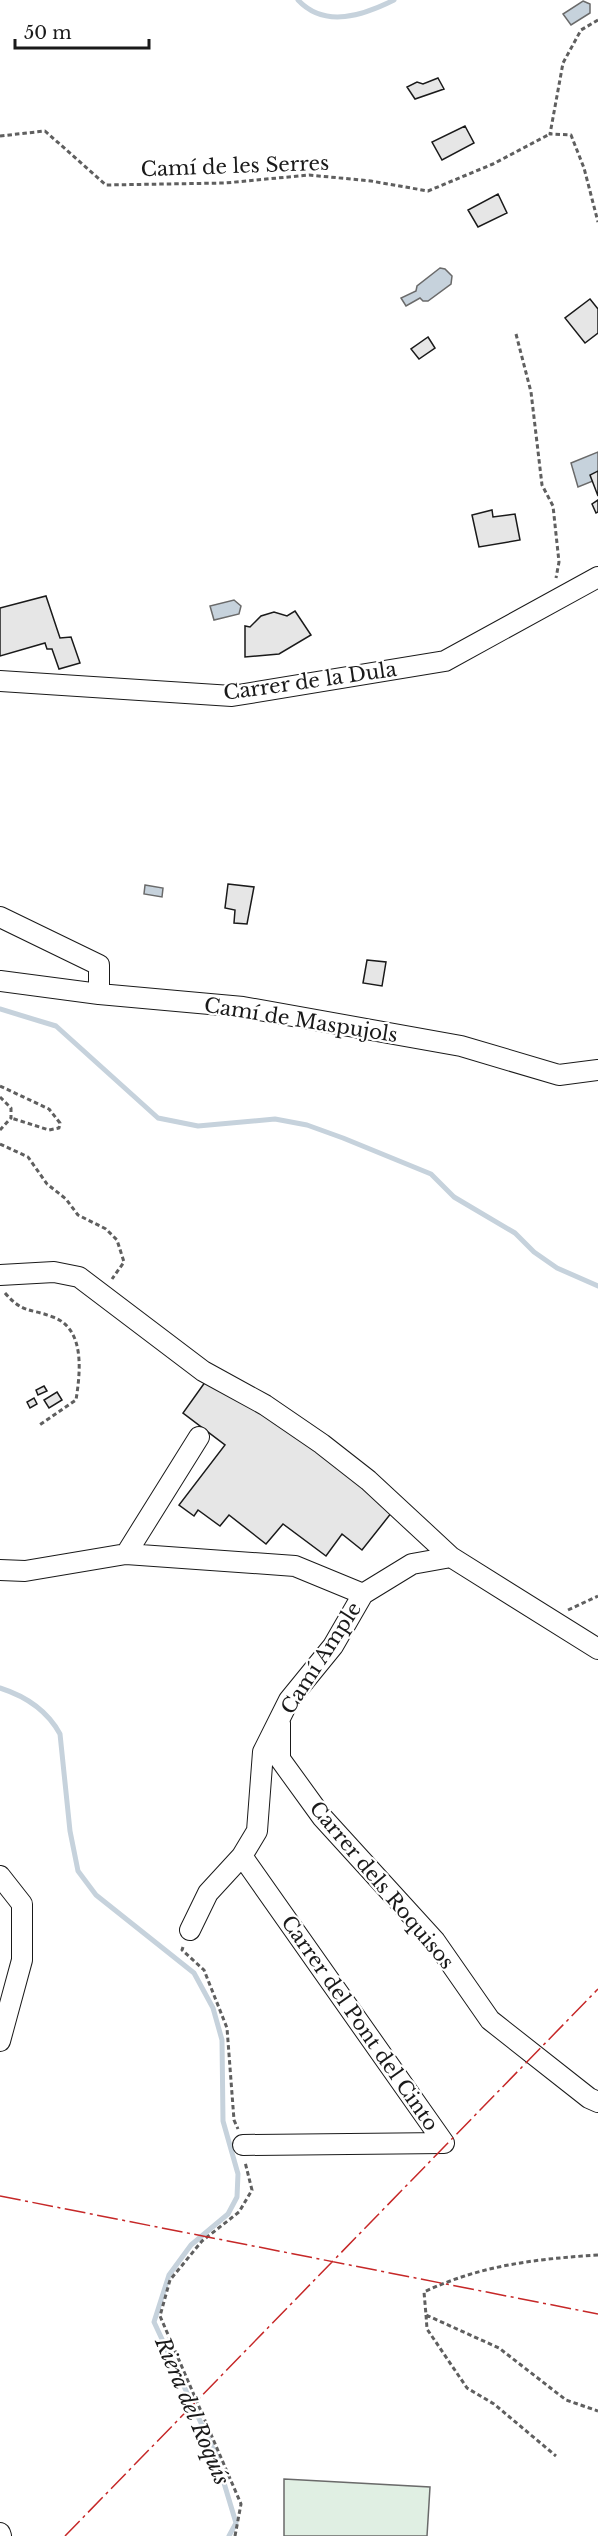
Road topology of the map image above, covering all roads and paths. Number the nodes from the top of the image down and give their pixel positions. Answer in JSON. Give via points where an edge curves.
{"nodes":[{"id":1,"x":598,"y":20,"type":"edge"},
{"id":2,"x":550,"y":134,"type":"junction"},
{"id":3,"x":0,"y":136,"type":"edge"},
{"id":4,"x":598,"y":222,"type":"edge"},
{"id":5,"x":516,"y":334,"type":"dead end"},
{"id":6,"x":598,"y":577,"type":"edge"},
{"id":7,"x":552,"y":604,"type":"junction"},
{"id":8,"x":0,"y":681,"type":"edge"},
{"id":9,"x":0,"y":917,"type":"edge"},
{"id":10,"x":0,"y":981,"type":"edge"},
{"id":11,"x":99,"y":994,"type":"junction"},
{"id":12,"x":598,"y":1070,"type":"edge"},
{"id":13,"x":0,"y":1086,"type":"edge"},
{"id":14,"x":0,"y":1096,"type":"edge"},
{"id":15,"x":11,"y":1118,"type":"junction"},
{"id":16,"x":0,"y":1130,"type":"edge"},
{"id":17,"x":0,"y":1144,"type":"edge"},
{"id":18,"x":0,"y":1275,"type":"edge"},
{"id":19,"x":0,"y":1292,"type":"edge"},
{"id":20,"x":102,"y":1293,"type":"junction"},
{"id":21,"x":38,"y":1426,"type":"dead end"},
{"id":22,"x":199,"y":1437,"type":"dead end"},
{"id":23,"x":126,"y":1554,"type":"junction"},
{"id":24,"x":452,"y":1557,"type":"junction"},
{"id":25,"x":0,"y":1570,"type":"edge"},
{"id":26,"x":363,"y":1594,"type":"junction"},
{"id":27,"x":598,"y":1596,"type":"edge"},
{"id":28,"x":550,"y":1618,"type":"junction"},
{"id":29,"x":598,"y":1649,"type":"edge"},
{"id":30,"x":280,"y":1720,"type":"junction"},
{"id":31,"x":242,"y":1856,"type":"junction"},
{"id":32,"x":0,"y":1876,"type":"edge"},
{"id":33,"x":190,"y":1930,"type":"joint"},
{"id":34,"x":0,"y":2041,"type":"edge"},
{"id":35,"x":598,"y":2102,"type":"edge"},
{"id":36,"x":243,"y":2145,"type":"junction"},
{"id":37,"x":598,"y":2254,"type":"edge"},
{"id":38,"x":426,"y":2315,"type":"junction"},
{"id":39,"x":598,"y":2411,"type":"edge"},
{"id":40,"x":556,"y":2456,"type":"dead end"},
{"id":41,"x":235,"y":2536,"type":"edge"}],
"edges":[{"from":1,"to":2,"type":"path","via":[[581,30],[563,63]]},
{"from":2,"to":3,"type":"path","name":"Camí de les Serres","via":[[493,164],[428,191],[309,175],[225,183],[106,185],[45,131]]},
{"from":2,"to":4,"type":"path","via":[[571,135]]},
{"from":5,"to":7,"type":"path","via":[[531,392],[542,485],[553,506],[559,562]]},
{"from":6,"to":7,"type":"street","name":"Carrer de la Dula"},
{"from":7,"to":8,"type":"street","name":"Carrer de la Dula","via":[[445,661],[232,696]]},
{"from":9,"to":11,"type":"street","via":[[99,965]]},
{"from":10,"to":11,"type":"street","name":"Camí de Maspujols"},
{"from":11,"to":12,"type":"street","name":"Camí de Maspujols","via":[[243,1007],[461,1046],[559,1075]]},
{"from":13,"to":15,"type":"path","via":[[49,1109],[60,1128],[49,1130]]},
{"from":14,"to":15,"type":"path","via":[[11,1108]]},
{"from":15,"to":16,"type":"path"},
{"from":17,"to":20,"type":"path","via":[[28,1157],[46,1184],[66,1199],[78,1215],[106,1229],[117,1240],[124,1262]]},
{"from":18,"to":20,"type":"street","via":[[54,1272],[79,1277]]},
{"from":19,"to":21,"type":"path","via":[[18,1308],[56,1318],[71,1330],[81,1364],[76,1400]]},
{"from":20,"to":24,"type":"street","via":[[203,1371],[266,1405],[322,1444],[368,1480]]},
{"from":22,"to":23,"type":"street"},
{"from":23,"to":25,"type":"street","via":[[25,1571]]},
{"from":23,"to":26,"type":"street","via":[[295,1566]]},
{"from":24,"to":26,"type":"street","name":"Camí Ample","via":[[412,1564]]},
{"from":24,"to":28,"type":"street"},
{"from":26,"to":30,"type":"street","name":"Camí Ample","via":[[333,1646],[289,1700]]},
{"from":27,"to":28,"type":"path"},
{"from":28,"to":29,"type":"street"},
{"from":30,"to":31,"type":"street","name":"Camí Ample","via":[[263,1752],[256,1831]]},
{"from":30,"to":35,"type":"street","name":"Carrer dels Roquisos","via":[[280,1759],[322,1817],[435,1941],[490,2020]]},
{"from":31,"to":33,"type":"street","name":"Camí Ample","via":[[208,1893]]},
{"from":31,"to":36,"type":"street","name":"Carrer del Pont del Cinto","via":[[444,2143]]},
{"from":32,"to":34,"type":"street","via":[[22,1904],[22,1960]]},
{"from":33,"to":36,"type":"path","via":[[182,1950],[204,1970],[226,2028],[234,2120]]},
{"from":36,"to":41,"type":"path","via":[[252,2190],[239,2212],[202,2241],[170,2280],[160,2316],[241,2504]]},
{"from":37,"to":38,"type":"path","via":[[533,2259],[457,2276],[424,2292]]},
{"from":38,"to":39,"type":"path","via":[[499,2348],[566,2400]]},
{"from":38,"to":40,"type":"path","via":[[426,2329],[466,2388],[494,2404]]}]}
